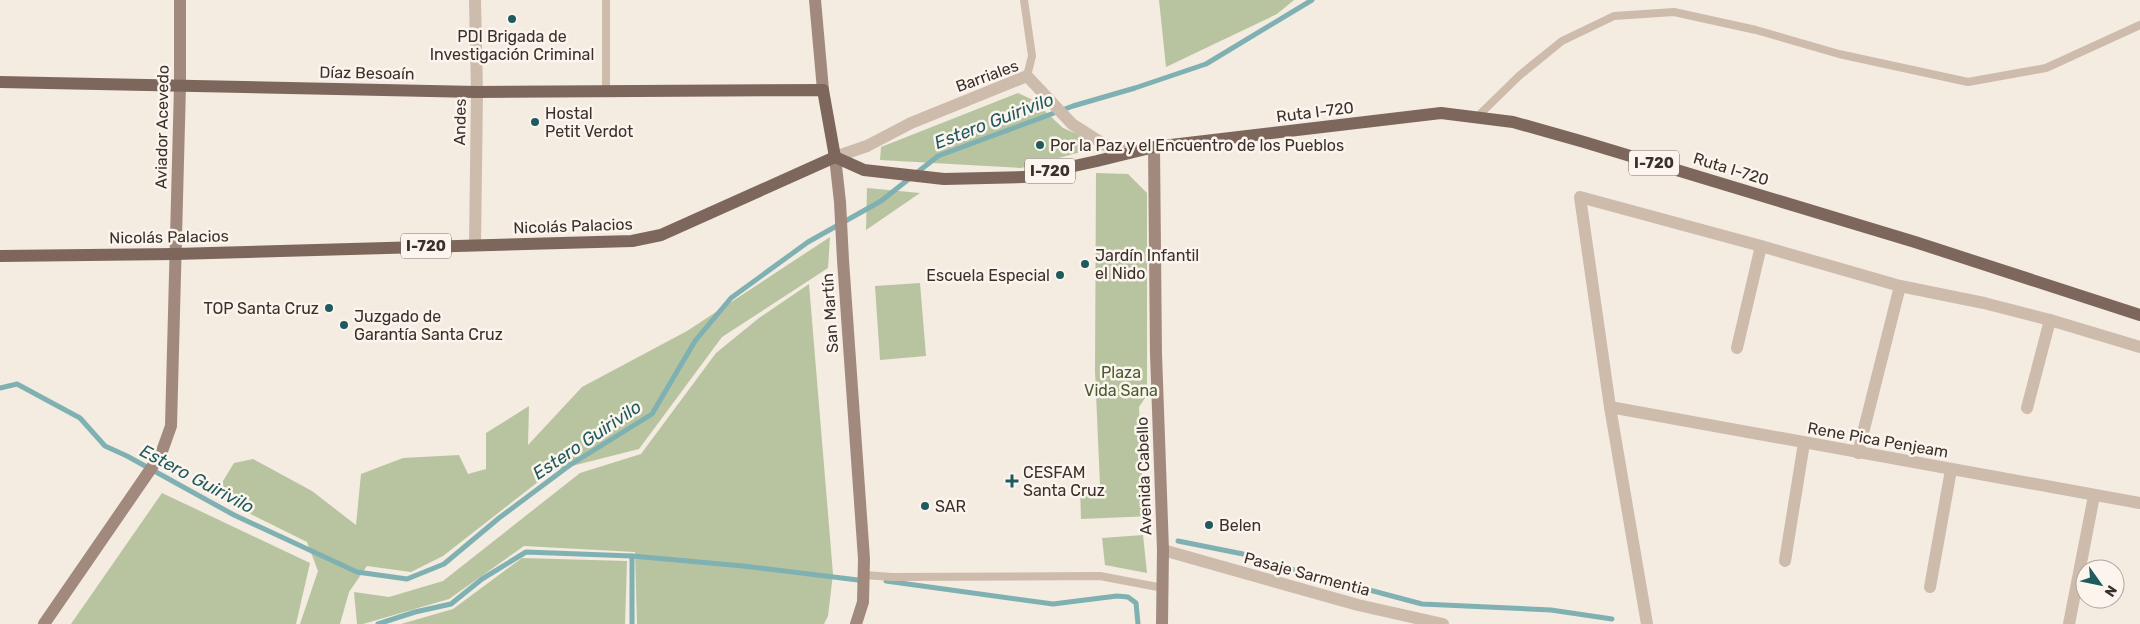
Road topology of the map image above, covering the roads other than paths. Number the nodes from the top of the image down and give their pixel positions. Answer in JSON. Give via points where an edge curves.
{"nodes":[{"id":1,"x":180,"y":0,"type":"edge"},
{"id":2,"x":475,"y":0,"type":"edge"},
{"id":3,"x":606,"y":0,"type":"edge"},
{"id":4,"x":815,"y":0,"type":"edge"},
{"id":5,"x":1024,"y":0,"type":"edge"},
{"id":6,"x":2140,"y":25,"type":"edge"},
{"id":7,"x":1027,"y":76,"type":"junction"},
{"id":8,"x":0,"y":82,"type":"edge"},
{"id":9,"x":180,"y":86,"type":"junction"},
{"id":10,"x":823,"y":90,"type":"junction"},
{"id":11,"x":606,"y":91,"type":"junction"},
{"id":12,"x":477,"y":92,"type":"junction"},
{"id":13,"x":1476,"y":118,"type":"junction"},
{"id":14,"x":1154,"y":147,"type":"junction"},
{"id":15,"x":1134,"y":151,"type":"junction"},
{"id":16,"x":835,"y":157,"type":"junction"},
{"id":17,"x":475,"y":244,"type":"junction"},
{"id":18,"x":1761,"y":246,"type":"junction"},
{"id":19,"x":175,"y":254,"type":"junction"},
{"id":20,"x":0,"y":256,"type":"edge"},
{"id":21,"x":1900,"y":286,"type":"junction"},
{"id":22,"x":2140,"y":314,"type":"edge"},
{"id":23,"x":2050,"y":320,"type":"junction"},
{"id":24,"x":2140,"y":347,"type":"edge"},
{"id":25,"x":1736,"y":348,"type":"dead end"},
{"id":26,"x":1610,"y":407,"type":"junction"},
{"id":27,"x":2027,"y":408,"type":"dead end"},
{"id":28,"x":1804,"y":443,"type":"junction"},
{"id":29,"x":1858,"y":453,"type":"junction"},
{"id":30,"x":1951,"y":470,"type":"junction"},
{"id":31,"x":2094,"y":496,"type":"junction"},
{"id":32,"x":2140,"y":503,"type":"edge"},
{"id":33,"x":1163,"y":550,"type":"junction"},
{"id":34,"x":1785,"y":561,"type":"dead end"},
{"id":35,"x":864,"y":575,"type":"junction"},
{"id":36,"x":1930,"y":587,"type":"dead end"},
{"id":37,"x":1163,"y":588,"type":"junction"},
{"id":38,"x":44,"y":624,"type":"edge"},
{"id":39,"x":856,"y":624,"type":"edge"},
{"id":40,"x":1162,"y":624,"type":"edge"},
{"id":41,"x":1437,"y":624,"type":"edge"},
{"id":42,"x":1647,"y":624,"type":"edge"},
{"id":43,"x":2069,"y":624,"type":"edge"}],
"edges":[{"from":1,"to":9,"type":"street","name":"Aviador Acevedo"},
{"from":2,"to":12,"type":"street","name":"Andes"},
{"from":3,"to":11,"type":"lane"},
{"from":4,"to":10,"type":"street","name":"San Martín"},
{"from":5,"to":7,"type":"lane","via":[[1032,56]]},
{"from":6,"to":13,"type":"lane","via":[[2046,68],[1968,82],[1839,54],[1756,30],[1674,12],[1614,16],[1562,40]]},
{"from":7,"to":15,"type":"street","name":"Barriales","via":[[1072,124],[1105,145]]},
{"from":7,"to":16,"type":"street","name":"Barriales","via":[[911,122],[867,146]]},
{"from":8,"to":9,"type":"main road","name":"Díaz Besoaín"},
{"from":9,"to":12,"type":"main road","name":"Díaz Besoaín"},
{"from":9,"to":19,"type":"street","name":"Aviador Acevedo"},
{"from":10,"to":11,"type":"main road","name":"Díaz Besoaín"},
{"from":10,"to":16,"type":"main road","name":"San Martín"},
{"from":11,"to":12,"type":"main road","name":"Díaz Besoaín"},
{"from":12,"to":17,"type":"street","name":"Andes"},
{"from":13,"to":14,"type":"main road","name":"Ruta I-720","number":"I-720","via":[[1441,113]]},
{"from":13,"to":22,"type":"main road","name":"Ruta I-720","number":"I-720","via":[[1513,122],[1584,142]]},
{"from":14,"to":15,"type":"main road","number":"I-720"},
{"from":14,"to":33,"type":"street","name":"Avenida Cabello","via":[[1156,354]]},
{"from":15,"to":16,"type":"main road","number":"I-720","via":[[1097,162],[1024,176],[944,179],[864,170]]},
{"from":16,"to":17,"type":"main road","name":"Nicolás Palacios","number":"I-720","via":[[661,235],[632,242]]},
{"from":16,"to":35,"type":"street","name":"San Martín"},
{"from":17,"to":19,"type":"main road","name":"Nicolás Palacios","number":"I-720"},
{"from":18,"to":21,"type":"street"},
{"from":18,"to":25,"type":"street"},
{"from":18,"to":26,"type":"street","via":[[1580,197]]},
{"from":19,"to":20,"type":"main road","name":"Nicolás Palacios","number":"I-720"},
{"from":19,"to":38,"type":"street","name":"Aviador Acevedo","via":[[172,416],[168,435],[161,454]]},
{"from":21,"to":23,"type":"street"},
{"from":21,"to":29,"type":"street"},
{"from":23,"to":24,"type":"street"},
{"from":23,"to":27,"type":"street"},
{"from":26,"to":28,"type":"street","name":"Rene Pica Penjeam"},
{"from":26,"to":42,"type":"street"},
{"from":28,"to":29,"type":"street","name":"Rene Pica Penjeam"},
{"from":28,"to":34,"type":"street"},
{"from":29,"to":30,"type":"street","name":"Rene Pica Penjeam"},
{"from":30,"to":31,"type":"street","name":"Rene Pica Penjeam"},
{"from":30,"to":36,"type":"street"},
{"from":31,"to":32,"type":"street","name":"Rene Pica Penjeam"},
{"from":31,"to":43,"type":"street"},
{"from":33,"to":37,"type":"street","name":"Avenida Cabello"},
{"from":33,"to":41,"type":"street","name":"Pasaje Sarmentia"},
{"from":35,"to":37,"type":"lane","via":[[1100,576]]},
{"from":35,"to":39,"type":"street","name":"San Martín","via":[[863,602]]},
{"from":37,"to":40,"type":"street","name":"Avenida Cabello"}]}
